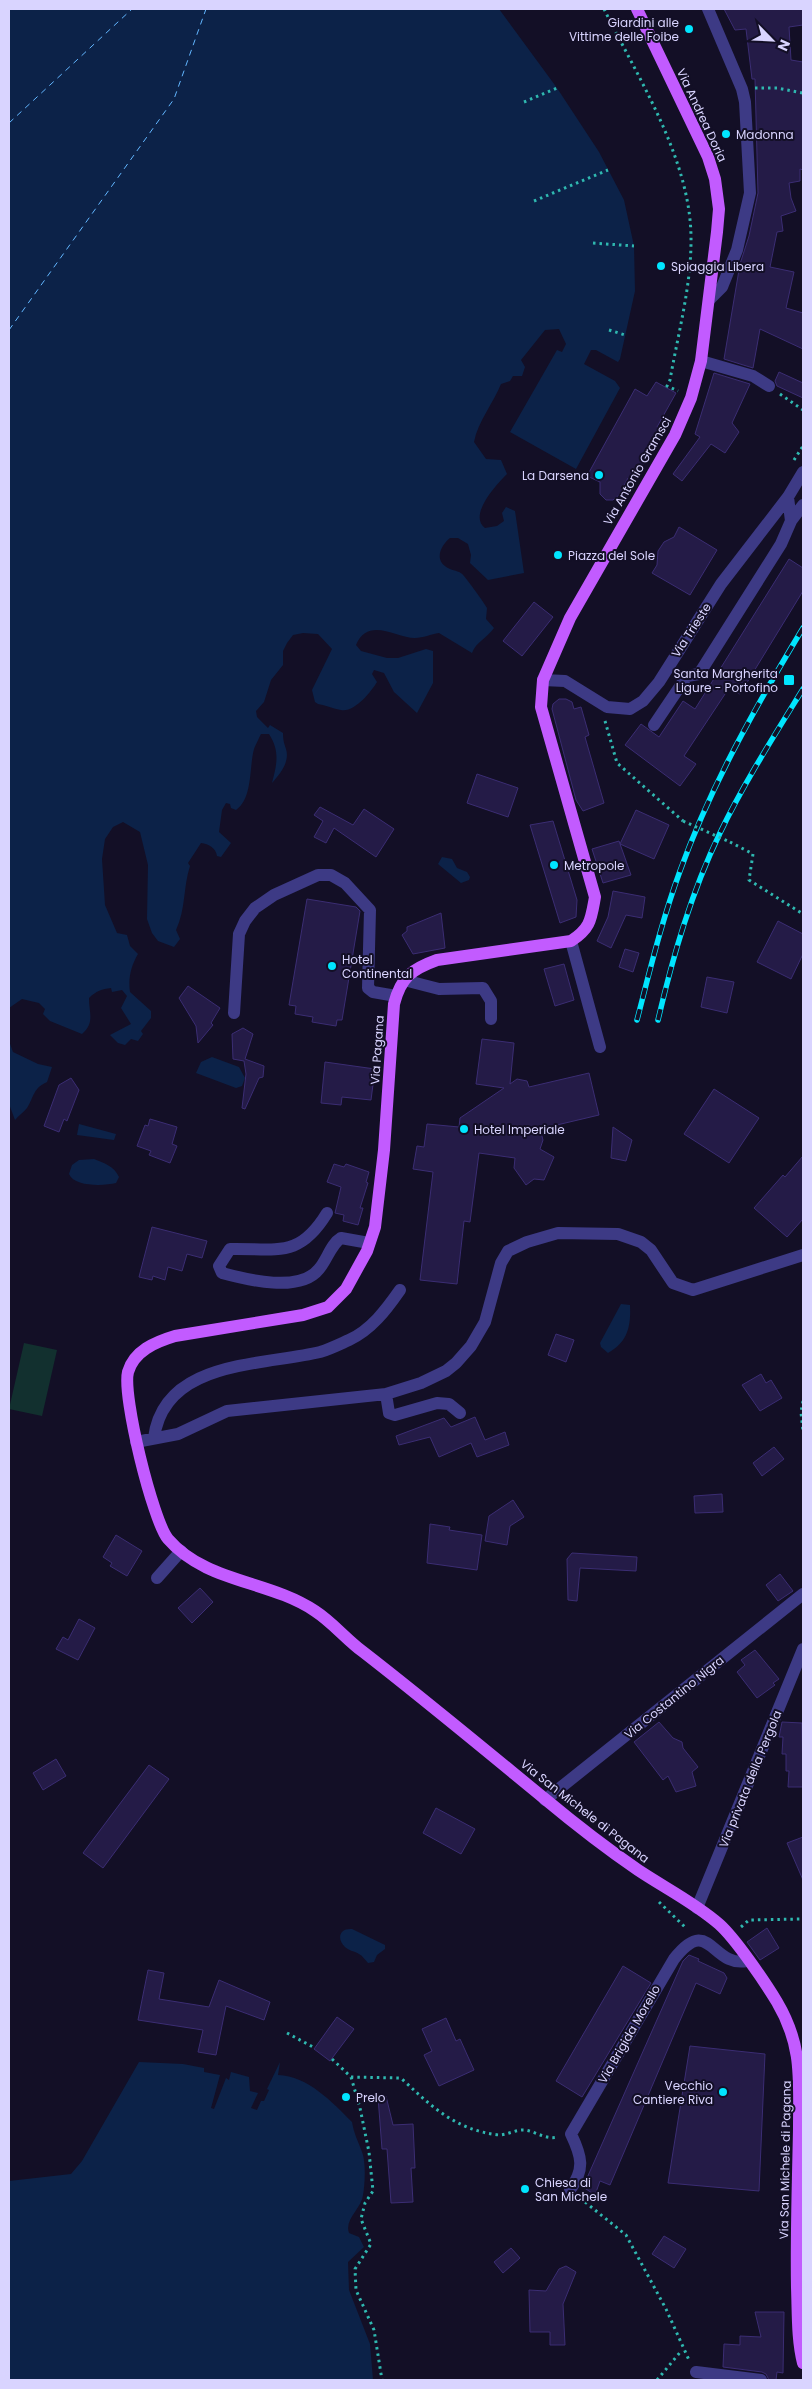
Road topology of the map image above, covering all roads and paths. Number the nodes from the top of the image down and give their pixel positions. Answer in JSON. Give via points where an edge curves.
{"nodes":[{"id":1,"x":604,"y":9,"type":"edge"},
{"id":2,"x":637,"y":9,"type":"edge"},
{"id":3,"x":708,"y":9,"type":"edge"},
{"id":4,"x":557,"y":88,"type":"dead end"},
{"id":5,"x":742,"y":89,"type":"junction"},
{"id":6,"x":803,"y":93,"type":"edge"},
{"id":7,"x":524,"y":102,"type":"dead end"},
{"id":8,"x":608,"y":170,"type":"dead end"},
{"id":9,"x":534,"y":201,"type":"dead end"},
{"id":10,"x":593,"y":243,"type":"dead end"},
{"id":11,"x":634,"y":246,"type":"dead end"},
{"id":12,"x":710,"y":299,"type":"junction"},
{"id":13,"x":609,"y":330,"type":"dead end"},
{"id":14,"x":625,"y":335,"type":"dead end"},
{"id":15,"x":701,"y":361,"type":"junction"},
{"id":16,"x":769,"y":386,"type":"joint"},
{"id":17,"x":691,"y":398,"type":"junction"},
{"id":18,"x":803,"y":410,"type":"edge"},
{"id":19,"x":803,"y":472,"type":"edge"},
{"id":20,"x":788,"y":497,"type":"junction"},
{"id":21,"x":803,"y":505,"type":"edge"},
{"id":22,"x":790,"y":521,"type":"junction"},
{"id":23,"x":543,"y":680,"type":"junction"},
{"id":24,"x":607,"y":707,"type":"junction"},
{"id":25,"x":654,"y":725,"type":"dead end"},
{"id":26,"x":803,"y":914,"type":"edge"},
{"id":27,"x":571,"y":941,"type":"junction"},
{"id":28,"x":404,"y":980,"type":"junction"},
{"id":29,"x":396,"y":996,"type":"junction"},
{"id":30,"x":234,"y":1013,"type":"dead end"},
{"id":31,"x":491,"y":1018,"type":"dead end"},
{"id":32,"x":600,"y":1046,"type":"dead end"},
{"id":33,"x":327,"y":1213,"type":"dead end"},
{"id":34,"x":369,"y":1243,"type":"junction"},
{"id":35,"x":803,"y":1255,"type":"edge"},
{"id":36,"x":400,"y":1290,"type":"dead end"},
{"id":37,"x":386,"y":1394,"type":"junction"},
{"id":38,"x":803,"y":1401,"type":"edge"},
{"id":39,"x":129,"y":1409,"type":"joint"},
{"id":40,"x":460,"y":1414,"type":"dead end"},
{"id":41,"x":803,"y":1432,"type":"edge"},
{"id":42,"x":154,"y":1438,"type":"junction"},
{"id":43,"x":136,"y":1442,"type":"junction"},
{"id":44,"x":181,"y":1551,"type":"junction"},
{"id":45,"x":156,"y":1578,"type":"dead end"},
{"id":46,"x":803,"y":1594,"type":"edge"},
{"id":47,"x":803,"y":1649,"type":"edge"},
{"id":48,"x":545,"y":1800,"type":"junction"},
{"id":49,"x":657,"y":1900,"type":"dead end"},
{"id":50,"x":697,"y":1908,"type":"junction"},
{"id":51,"x":803,"y":1919,"type":"edge"},
{"id":52,"x":749,"y":1920,"type":"dead end"},
{"id":53,"x":683,"y":1925,"type":"dead end"},
{"id":54,"x":748,"y":1961,"type":"junction"},
{"id":55,"x":287,"y":2033,"type":"dead end"},
{"id":56,"x":312,"y":2047,"type":"dead end"},
{"id":57,"x":332,"y":2059,"type":"dead end"},
{"id":58,"x":351,"y":2077,"type":"junction"},
{"id":59,"x":551,"y":2139,"type":"dead end"},
{"id":60,"x":570,"y":2190,"type":"joint"},
{"id":61,"x":682,"y":2350,"type":"junction"},
{"id":62,"x":803,"y":2363,"type":"edge"},
{"id":63,"x":696,"y":2372,"type":"joint"},
{"id":64,"x":382,"y":2380,"type":"edge"},
{"id":65,"x":656,"y":2380,"type":"edge"},
{"id":66,"x":761,"y":2380,"type":"edge"}],
"edges":[{"from":1,"to":17,"type":"path","via":[[657,113],[685,191],[691,240],[687,286],[667,386]]},
{"from":2,"to":12,"type":"main road","name":"Via Andrea Doria","via":[[708,157],[715,179],[719,209]]},
{"from":3,"to":5,"type":"street","name":"Via Antonio Gramsci"},
{"from":4,"to":7,"type":"path"},
{"from":5,"to":6,"type":"path","via":[[776,88]]},
{"from":5,"to":12,"type":"street","name":"Via Antonio Gramsci","via":[[750,193],[737,250],[722,287]]},
{"from":8,"to":9,"type":"path"},
{"from":10,"to":11,"type":"path"},
{"from":12,"to":15,"type":"main road","name":"Via Antonio Gramsci"},
{"from":13,"to":14,"type":"path"},
{"from":15,"to":16,"type":"street","via":[[753,376]]},
{"from":15,"to":17,"type":"main road","name":"Via Antonio Gramsci"},
{"from":16,"to":18,"type":"path"},
{"from":17,"to":23,"type":"main road","name":"Via Antonio Gramsci","via":[[675,435],[570,618]]},
{"from":19,"to":20,"type":"street","name":"Via Trieste"},
{"from":20,"to":22,"type":"street"},
{"from":20,"to":24,"type":"street","name":"Via Trieste","via":[[721,584],[659,682],[643,701],[630,709]]},
{"from":21,"to":22,"type":"street"},
{"from":22,"to":25,"type":"street","via":[[781,544],[700,674],[687,676]]},
{"from":23,"to":24,"type":"street","name":"Via Trieste","via":[[564,681]]},
{"from":23,"to":27,"type":"main road","via":[[541,708],[594,897],[584,932]]},
{"from":24,"to":26,"type":"path","bridge":true,"via":[[604,717],[606,731],[617,763],[683,821],[753,854],[749,880]]},
{"from":27,"to":28,"type":"main road","name":"Via Pagana","via":[[437,960],[416,968]]},
{"from":27,"to":32,"type":"street"},
{"from":28,"to":29,"type":"main road","name":"Via Pagana"},
{"from":28,"to":31,"type":"street","via":[[439,989],[483,988],[491,1001]]},
{"from":29,"to":30,"type":"street","via":[[368,988],[370,910],[345,883],[331,875],[318,875],[274,895],[255,908],[245,921],[239,934]]},
{"from":29,"to":34,"type":"main road","name":"Via Pagana","via":[[381,1174],[375,1227]]},
{"from":33,"to":34,"type":"street","via":[[302,1243],[286,1249],[230,1249],[219,1266],[222,1273],[287,1283],[316,1274],[337,1240]]},
{"from":34,"to":39,"type":"main road","name":"Via Pagana","via":[[346,1289],[328,1307],[302,1315],[174,1336],[140,1352],[128,1371]]},
{"from":35,"to":37,"type":"street","via":[[693,1290],[673,1283],[651,1250],[642,1242],[625,1236],[558,1233],[527,1242],[508,1251],[501,1263],[485,1322],[456,1363],[421,1383]]},
{"from":36,"to":42,"type":"street","via":[[377,1320],[351,1340],[321,1351],[220,1370],[181,1389],[160,1412]]},
{"from":37,"to":40,"type":"street","via":[[389,1412],[395,1416],[437,1403],[449,1404]]},
{"from":37,"to":42,"type":"street","via":[[227,1411],[178,1434]]},
{"from":38,"to":41,"type":"path"},
{"from":39,"to":43,"type":"main road","name":"Via San Michele di Pagana"},
{"from":42,"to":43,"type":"street"},
{"from":43,"to":44,"type":"main road","name":"Via San Michele di Pagana","via":[[166,1536]]},
{"from":44,"to":45,"type":"street"},
{"from":44,"to":48,"type":"main road","name":"Via San Michele di Pagana","via":[[190,1560],[239,1582],[282,1594],[320,1614]]},
{"from":46,"to":48,"type":"street","name":"Via Costantino Nigra"},
{"from":47,"to":50,"type":"street","name":"Via privata della Pergola"},
{"from":48,"to":50,"type":"main road","name":"Via San Michele di Pagana","via":[[635,1868]]},
{"from":49,"to":53,"type":"path"},
{"from":50,"to":54,"type":"main road","name":"Via San Michele di Pagana","via":[[720,1925]]},
{"from":51,"to":52,"type":"path"},
{"from":54,"to":60,"type":"street","name":"Via Brigida Morello","via":[[737,1963],[728,1960],[706,1940],[695,1940],[684,1946],[659,1982],[571,2134],[579,2149],[580,2176]]},
{"from":54,"to":62,"type":"main road","name":"Via San Michele di Pagana","via":[[776,2000],[798,2056],[797,2290],[798,2334]]},
{"from":55,"to":56,"type":"path"},
{"from":57,"to":58,"type":"path"},
{"from":58,"to":59,"type":"path","via":[[401,2078],[435,2110],[467,2128],[501,2135],[524,2130]]},
{"from":58,"to":64,"type":"path","via":[[365,2128],[373,2191],[365,2203],[361,2219],[370,2244],[355,2269],[356,2290],[374,2330]]},
{"from":60,"to":61,"type":"path","via":[[626,2235],[666,2309]]},
{"from":61,"to":63,"type":"path"},
{"from":61,"to":65,"type":"path"},
{"from":63,"to":66,"type":"street"}]}
